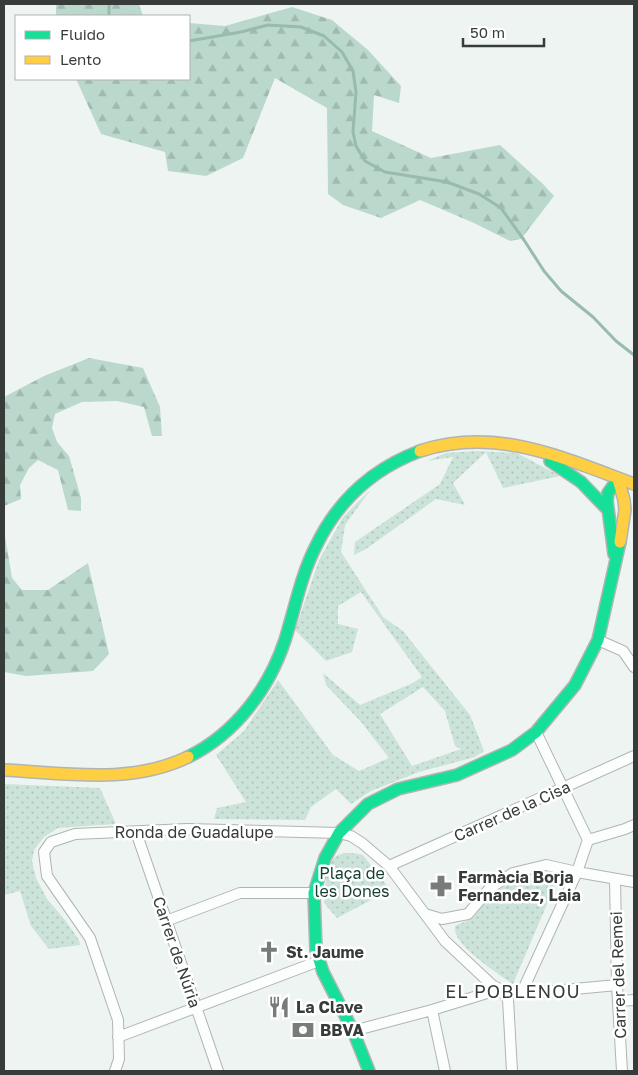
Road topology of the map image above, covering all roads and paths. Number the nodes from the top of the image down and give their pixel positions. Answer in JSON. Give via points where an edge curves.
{"nodes":[{"id":1,"x":525,"y":447,"type":"junction"},
{"id":2,"x":618,"y":478,"type":"junction"},
{"id":3,"x":634,"y":484,"type":"edge"},
{"id":4,"x":608,"y":510,"type":"junction"},
{"id":5,"x":634,"y":527,"type":"edge"},
{"id":6,"x":621,"y":537,"type":"junction"},
{"id":7,"x":615,"y":559,"type":"junction"},
{"id":8,"x":598,"y":640,"type":"junction"},
{"id":9,"x":634,"y":667,"type":"edge"},
{"id":10,"x":536,"y":732,"type":"junction"},
{"id":11,"x":634,"y":756,"type":"edge"},
{"id":12,"x":4,"y":770,"type":"edge"},
{"id":13,"x":563,"y":788,"type":"junction"},
{"id":14,"x":634,"y":825,"type":"edge"},
{"id":15,"x":136,"y":832,"type":"junction"},
{"id":16,"x":339,"y":833,"type":"junction"},
{"id":17,"x":588,"y":840,"type":"junction"},
{"id":18,"x":389,"y":866,"type":"junction"},
{"id":19,"x":577,"y":872,"type":"junction"},
{"id":20,"x":615,"y":879,"type":"junction"},
{"id":21,"x":634,"y":882,"type":"edge"},
{"id":22,"x":314,"y":893,"type":"junction"},
{"id":23,"x":425,"y":914,"type":"junction"},
{"id":24,"x":166,"y":920,"type":"junction"},
{"id":25,"x":319,"y":961,"type":"junction"},
{"id":26,"x":617,"y":985,"type":"junction"},
{"id":27,"x":500,"y":989,"type":"junction"},
{"id":28,"x":618,"y":1000,"type":"junction"},
{"id":29,"x":634,"y":1000,"type":"edge"},
{"id":30,"x":196,"y":1008,"type":"junction"},
{"id":31,"x":432,"y":1010,"type":"junction"},
{"id":32,"x":353,"y":1031,"type":"junction"},
{"id":33,"x":118,"y":1036,"type":"junction"},
{"id":34,"x":115,"y":1071,"type":"edge"},
{"id":35,"x":218,"y":1071,"type":"edge"},
{"id":36,"x":369,"y":1071,"type":"edge"},
{"id":37,"x":446,"y":1071,"type":"edge"},
{"id":38,"x":512,"y":1071,"type":"edge"},
{"id":39,"x":622,"y":1071,"type":"edge"}],
"edges":[{"from":1,"to":2,"type":"street"},
{"from":1,"to":4,"type":"street","via":[[581,482]]},
{"from":1,"to":12,"type":"street","via":[[470,441],[425,448],[400,459],[363,483],[336,511],[318,538],[279,655],[261,691],[238,720],[199,751],[164,766],[122,775]]},
{"from":2,"to":3,"type":"street"},
{"from":2,"to":4,"type":"street","via":[[608,493]]},
{"from":2,"to":6,"type":"street","via":[[625,510]]},
{"from":4,"to":7,"type":"street"},
{"from":5,"to":6,"type":"street"},
{"from":6,"to":7,"type":"street"},
{"from":7,"to":8,"type":"street"},
{"from":8,"to":9,"type":"street","via":[[623,651]]},
{"from":8,"to":10,"type":"street","via":[[575,685]]},
{"from":10,"to":13,"type":"street"},
{"from":10,"to":16,"type":"street","via":[[512,750],[457,776],[398,789],[368,804]]},
{"from":11,"to":13,"type":"street","name":"Carrer de la Cisa"},
{"from":13,"to":17,"type":"street"},
{"from":13,"to":18,"type":"street","name":"Carrer de la Cisa"},
{"from":14,"to":17,"type":"street"},
{"from":15,"to":16,"type":"street","name":"Ronda de Guadalupe"},
{"from":15,"to":24,"type":"street","name":"Carrer de Núria"},
{"from":15,"to":33,"type":"street","name":"Ronda de Guadalupe","via":[[75,834],[51,842],[44,852],[47,876],[90,938],[118,1020]]},
{"from":16,"to":18,"type":"street","via":[[362,843]]},
{"from":16,"to":22,"type":"street","via":[[324,858]]},
{"from":17,"to":19,"type":"street"},
{"from":18,"to":23,"type":"street"},
{"from":19,"to":20,"type":"street"},
{"from":19,"to":23,"type":"street","via":[[546,865],[512,873],[490,888],[468,914],[442,919]]},
{"from":19,"to":26,"type":"street","via":[[521,994]]},
{"from":20,"to":21,"type":"street"},
{"from":20,"to":26,"type":"street","name":"Carrer del Remei"},
{"from":22,"to":24,"type":"street","via":[[240,894]]},
{"from":22,"to":25,"type":"street"},
{"from":23,"to":27,"type":"street","via":[[446,941]]},
{"from":24,"to":30,"type":"street","name":"Carrer de Núria"},
{"from":25,"to":30,"type":"street"},
{"from":25,"to":32,"type":"street"},
{"from":26,"to":28,"type":"street","name":"Carrer del Remei"},
{"from":27,"to":31,"type":"street"},
{"from":27,"to":38,"type":"street","via":[[508,999]]},
{"from":28,"to":29,"type":"street"},
{"from":28,"to":39,"type":"street","name":"Carrer del Remei"},
{"from":30,"to":33,"type":"street"},
{"from":30,"to":35,"type":"street","name":"Carrer de Núria"},
{"from":31,"to":32,"type":"street"},
{"from":31,"to":37,"type":"street"},
{"from":32,"to":36,"type":"street"},
{"from":33,"to":34,"type":"street","via":[[119,1059]]}]}
